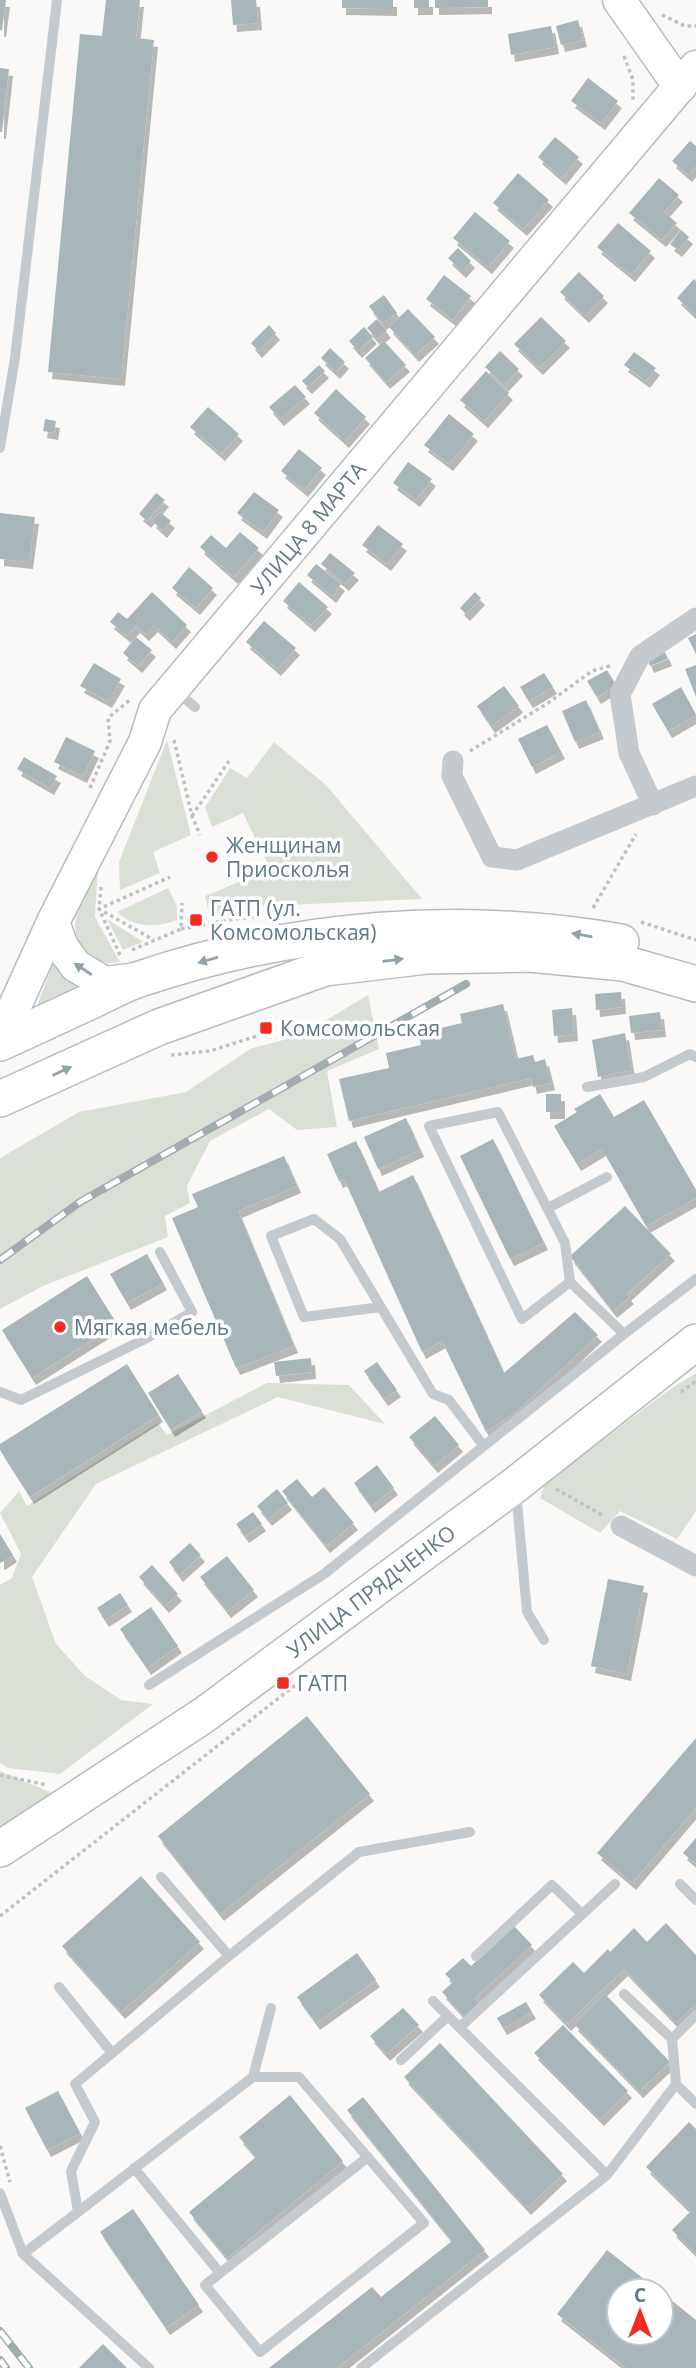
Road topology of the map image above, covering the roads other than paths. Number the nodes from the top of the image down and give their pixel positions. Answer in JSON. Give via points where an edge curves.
{"nodes":[{"id":1,"x":57,"y":0,"type":"edge"},
{"id":2,"x":619,"y":0,"type":"edge"},
{"id":3,"x":688,"y":77,"type":"edge"},
{"id":4,"x":0,"y":448,"type":"edge"},
{"id":5,"x":696,"y":618,"type":"edge"},
{"id":6,"x":453,"y":761,"type":"road end"},
{"id":7,"x":696,"y":786,"type":"edge"},
{"id":8,"x":653,"y":805,"type":"junction"},
{"id":9,"x":53,"y":922,"type":"junction"},
{"id":10,"x":696,"y":961,"type":"edge"},
{"id":11,"x":138,"y":979,"type":"junction"},
{"id":12,"x":696,"y":984,"type":"edge"},
{"id":13,"x":0,"y":1041,"type":"edge"},
{"id":14,"x":696,"y":1057,"type":"edge"},
{"id":15,"x":587,"y":1087,"type":"dead end"},
{"id":16,"x":0,"y":1099,"type":"edge"},
{"id":17,"x":607,"y":1177,"type":"dead end"},
{"id":18,"x":548,"y":1208,"type":"junction"},
{"id":19,"x":160,"y":1252,"type":"dead end"},
{"id":20,"x":696,"y":1279,"type":"edge"},
{"id":21,"x":570,"y":1282,"type":"junction"},
{"id":22,"x":381,"y":1307,"type":"junction"},
{"id":23,"x":624,"y":1334,"type":"junction"},
{"id":24,"x":696,"y":1342,"type":"edge"},
{"id":25,"x":0,"y":1392,"type":"edge"},
{"id":26,"x":483,"y":1445,"type":"junction"},
{"id":27,"x":515,"y":1485,"type":"junction"},
{"id":28,"x":621,"y":1526,"type":"dead end"},
{"id":29,"x":696,"y":1566,"type":"edge"},
{"id":30,"x":544,"y":1640,"type":"dead end"},
{"id":31,"x":149,"y":1685,"type":"dead end"},
{"id":32,"x":470,"y":1832,"type":"dead end"},
{"id":33,"x":0,"y":1849,"type":"edge"},
{"id":34,"x":161,"y":1877,"type":"dead end"},
{"id":35,"x":615,"y":1884,"type":"dead end"},
{"id":36,"x":680,"y":1884,"type":"dead end"},
{"id":37,"x":696,"y":1900,"type":"edge"},
{"id":38,"x":582,"y":1914,"type":"junction"},
{"id":39,"x":229,"y":1956,"type":"junction"},
{"id":40,"x":477,"y":1956,"type":"dead end"},
{"id":41,"x":59,"y":1987,"type":"dead end"},
{"id":42,"x":624,"y":1994,"type":"dead end"},
{"id":43,"x":433,"y":2001,"type":"dead end"},
{"id":44,"x":271,"y":2008,"type":"dead end"},
{"id":45,"x":448,"y":2015,"type":"junction"},
{"id":46,"x":696,"y":2015,"type":"edge"},
{"id":47,"x":460,"y":2027,"type":"junction"},
{"id":48,"x":672,"y":2039,"type":"junction"},
{"id":49,"x":112,"y":2053,"type":"junction"},
{"id":50,"x":401,"y":2060,"type":"dead end"},
{"id":51,"x":253,"y":2077,"type":"junction"},
{"id":52,"x":676,"y":2084,"type":"junction"},
{"id":53,"x":696,"y":2104,"type":"edge"},
{"id":54,"x":368,"y":2157,"type":"junction"},
{"id":55,"x":134,"y":2168,"type":"junction"},
{"id":56,"x":607,"y":2175,"type":"junction"},
{"id":57,"x":0,"y":2193,"type":"edge"},
{"id":58,"x":78,"y":2212,"type":"junction"},
{"id":59,"x":23,"y":2254,"type":"junction"},
{"id":60,"x":220,"y":2273,"type":"junction"},
{"id":61,"x":149,"y":2368,"type":"edge"},
{"id":62,"x":361,"y":2368,"type":"edge"}],
"edges":[{"from":1,"to":4,"type":"lane","via":[[15,358]]},
{"from":2,"to":3,"type":"main road"},
{"from":3,"to":9,"type":"main road","name":"УЛИЦА 8 МАРТА","via":[[184,698],[155,710],[145,742]]},
{"from":5,"to":8,"type":"street","via":[[640,656],[620,694],[629,753]]},
{"from":6,"to":8,"type":"street","via":[[452,776],[492,857],[517,860]]},
{"from":7,"to":8,"type":"street"},
{"from":11,"to":9,"type":"main road","one_way":true,"via":[[105,983],[76,966],[62,947]]},
{"from":9,"to":13,"type":"main road","name":"УЛИЦА 8 МАРТА"},
{"from":10,"to":11,"type":"main road","one_way":true,"via":[[654,948],[564,932],[371,930],[240,950]]},
{"from":11,"to":13,"type":"main road"},
{"from":16,"to":12,"type":"main road","one_way":true,"via":[[159,1027],[325,968],[427,956],[530,954],[623,963]]},
{"from":14,"to":15,"type":"lane","via":[[690,1054],[644,1077]]},
{"from":17,"to":18,"type":"lane"},
{"from":18,"to":21,"type":"lane","via":[[565,1243]]},
{"from":18,"to":21,"type":"lane","via":[[498,1112],[429,1126],[522,1319]]},
{"from":19,"to":25,"type":"lane","via":[[192,1312],[21,1400]]},
{"from":20,"to":23,"type":"lane"},
{"from":21,"to":23,"type":"lane"},
{"from":22,"to":22,"type":"lane","via":[[340,1239],[314,1219],[271,1236],[304,1317]]},
{"from":22,"to":26,"type":"lane","via":[[433,1394],[449,1400]]},
{"from":23,"to":26,"type":"lane"},
{"from":24,"to":27,"type":"main road","name":"УЛИЦА ПРЯДЧЕНКО"},
{"from":26,"to":31,"type":"lane","via":[[324,1574]]},
{"from":27,"to":30,"type":"lane","via":[[527,1612]]},
{"from":27,"to":33,"type":"main road","name":"УЛИЦА ПРЯДЧЕНКО","via":[[204,1715]]},
{"from":28,"to":29,"type":"street"},
{"from":32,"to":39,"type":"lane","via":[[359,1853]]},
{"from":34,"to":39,"type":"lane"},
{"from":35,"to":38,"type":"lane"},
{"from":36,"to":37,"type":"lane"},
{"from":38,"to":40,"type":"lane","via":[[552,1885]]},
{"from":38,"to":47,"type":"lane"},
{"from":39,"to":49,"type":"lane"},
{"from":41,"to":49,"type":"lane"},
{"from":42,"to":48,"type":"lane"},
{"from":43,"to":45,"type":"lane"},
{"from":44,"to":51,"type":"lane"},
{"from":45,"to":47,"type":"lane"},
{"from":45,"to":50,"type":"lane"},
{"from":46,"to":48,"type":"lane"},
{"from":47,"to":56,"type":"lane"},
{"from":48,"to":52,"type":"lane"},
{"from":49,"to":58,"type":"lane","via":[[75,2084],[95,2123],[71,2171]]},
{"from":51,"to":54,"type":"lane","via":[[299,2077]]},
{"from":51,"to":55,"type":"lane"},
{"from":52,"to":53,"type":"lane"},
{"from":52,"to":56,"type":"lane"},
{"from":54,"to":60,"type":"lane"},
{"from":54,"to":60,"type":"lane","via":[[424,2223],[260,2352],[205,2285]]},
{"from":55,"to":58,"type":"lane"},
{"from":55,"to":60,"type":"lane"},
{"from":56,"to":62,"type":"lane"},
{"from":57,"to":59,"type":"lane"},
{"from":58,"to":59,"type":"lane"},
{"from":59,"to":61,"type":"lane"}]}
